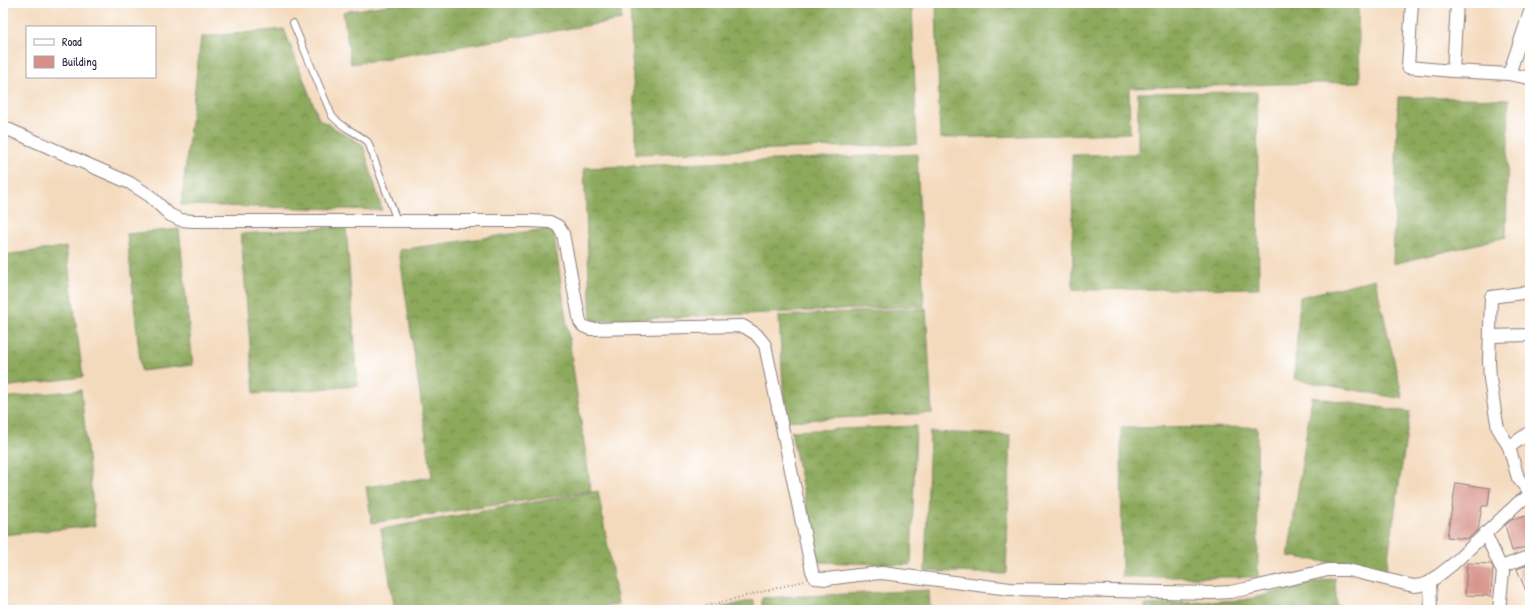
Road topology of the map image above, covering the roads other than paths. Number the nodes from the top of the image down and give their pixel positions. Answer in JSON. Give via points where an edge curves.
{"nodes":[{"id":1,"x":1412,"y":3,"type":"edge"},
{"id":2,"x":1457,"y":3,"type":"edge"},
{"id":3,"x":1530,"y":12,"type":"edge"},
{"id":4,"x":293,"y":23,"type":"dead end"},
{"id":5,"x":1453,"y":71,"type":"junction"},
{"id":6,"x":1509,"y":74,"type":"junction"},
{"id":7,"x":1530,"y":78,"type":"edge"},
{"id":8,"x":3,"y":127,"type":"edge"},
{"id":9,"x":397,"y":221,"type":"junction"},
{"id":10,"x":1530,"y":292,"type":"edge"},
{"id":11,"x":1530,"y":335,"type":"edge"},
{"id":12,"x":1490,"y":336,"type":"junction"},
{"id":13,"x":1530,"y":432,"type":"edge"},
{"id":14,"x":1509,"y":447,"type":"junction"},
{"id":15,"x":1530,"y":495,"type":"edge"},
{"id":16,"x":1485,"y":533,"type":"junction"},
{"id":17,"x":1530,"y":556,"type":"edge"},
{"id":18,"x":1501,"y":567,"type":"junction"},
{"id":19,"x":1430,"y":582,"type":"junction"},
{"id":20,"x":1431,"y":610,"type":"edge"},
{"id":21,"x":1499,"y":610,"type":"edge"}],
"edges":[{"from":1,"to":5,"type":"street","via":[[1408,67]]},
{"from":2,"to":5,"type":"street"},
{"from":3,"to":6,"type":"street"},
{"from":4,"to":9,"type":"lane","via":[[332,116],[338,124],[368,142]]},
{"from":5,"to":6,"type":"street"},
{"from":6,"to":7,"type":"street"},
{"from":8,"to":9,"type":"street","via":[[130,183],[150,196],[170,215],[181,220]]},
{"from":9,"to":19,"type":"street","via":[[530,221],[550,222],[558,226],[563,234],[580,322],[590,329],[743,326],[756,334],[765,345],[815,578],[882,574],[1010,590],[1212,593],[1230,592],[1328,570],[1348,570],[1414,586]]},
{"from":10,"to":12,"type":"street","via":[[1491,297]]},
{"from":11,"to":12,"type":"street"},
{"from":12,"to":14,"type":"street","via":[[1490,379],[1495,412],[1498,428]]},
{"from":13,"to":14,"type":"street"},
{"from":14,"to":15,"type":"street","via":[[1518,478]]},
{"from":15,"to":16,"type":"street","via":[[1518,502]]},
{"from":16,"to":18,"type":"street"},
{"from":16,"to":19,"type":"street"},
{"from":17,"to":18,"type":"street"},
{"from":18,"to":21,"type":"street","via":[[1503,572]]},
{"from":19,"to":20,"type":"street"}]}
